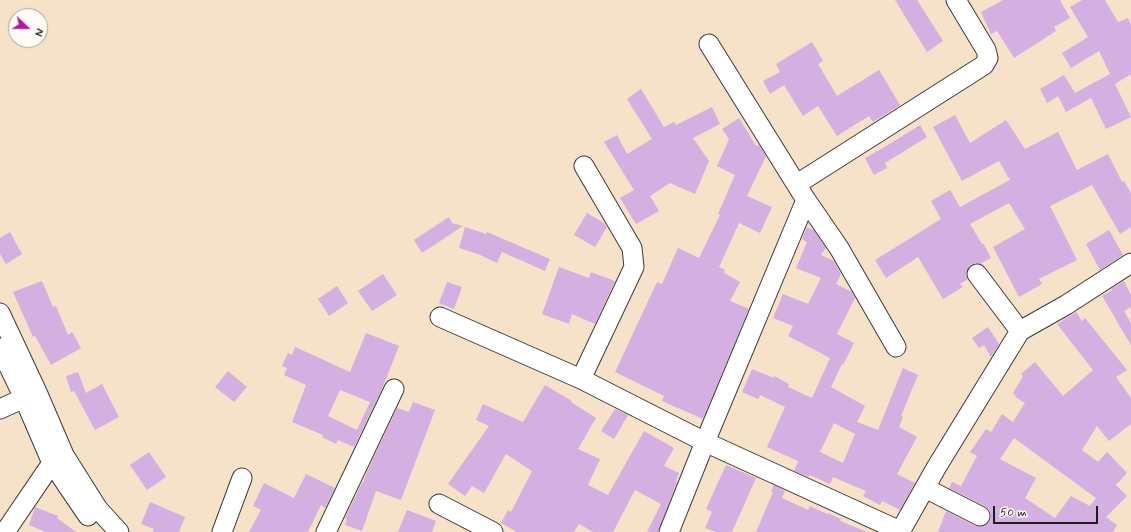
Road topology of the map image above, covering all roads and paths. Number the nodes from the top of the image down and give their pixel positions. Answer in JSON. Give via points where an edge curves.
{"nodes":[{"id":1,"x":956,"y":0,"type":"edge"},
{"id":2,"x":709,"y":44,"type":"dead end"},
{"id":3,"x":584,"y":166,"type":"dead end"},
{"id":4,"x":801,"y":192,"type":"junction"},
{"id":5,"x":1130,"y":266,"type":"edge"},
{"id":6,"x":977,"y":274,"type":"dead end"},
{"id":7,"x":0,"y":313,"type":"edge"},
{"id":8,"x":440,"y":317,"type":"dead end"},
{"id":9,"x":1020,"y":331,"type":"junction"},
{"id":10,"x":896,"y":347,"type":"dead end"},
{"id":11,"x":0,"y":348,"type":"edge"},
{"id":12,"x":581,"y":379,"type":"junction"},
{"id":13,"x":394,"y":389,"type":"dead end"},
{"id":14,"x":24,"y":398,"type":"junction"},
{"id":15,"x":0,"y":409,"type":"edge"},
{"id":16,"x":705,"y":442,"type":"junction"},
{"id":17,"x":52,"y":463,"type":"junction"},
{"id":18,"x":242,"y":478,"type":"dead end"},
{"id":19,"x":925,"y":488,"type":"junction"},
{"id":20,"x":439,"y":504,"type":"dead end"},
{"id":21,"x":980,"y":516,"type":"dead end"},
{"id":22,"x":5,"y":532,"type":"edge"},
{"id":23,"x":103,"y":532,"type":"edge"},
{"id":24,"x":119,"y":532,"type":"edge"},
{"id":25,"x":222,"y":532,"type":"edge"},
{"id":26,"x":326,"y":532,"type":"edge"},
{"id":27,"x":492,"y":532,"type":"edge"},
{"id":28,"x":669,"y":532,"type":"edge"},
{"id":29,"x":900,"y":532,"type":"edge"}],
"edges":[{"from":1,"to":4,"type":"street","via":[[986,50],[988,58],[984,65]]},
{"from":2,"to":4,"type":"street"},
{"from":3,"to":12,"type":"street","via":[[632,248],[634,267]]},
{"from":4,"to":10,"type":"street","via":[[839,248]]},
{"from":4,"to":16,"type":"street"},
{"from":5,"to":9,"type":"street"},
{"from":6,"to":9,"type":"street"},
{"from":7,"to":24,"type":"street","via":[[64,455],[98,509]]},
{"from":8,"to":12,"type":"street"},
{"from":9,"to":19,"type":"street"},
{"from":11,"to":14,"type":"street"},
{"from":12,"to":16,"type":"street"},
{"from":13,"to":26,"type":"street"},
{"from":14,"to":15,"type":"street"},
{"from":14,"to":17,"type":"street"},
{"from":16,"to":28,"type":"street"},
{"from":16,"to":29,"type":"street"},
{"from":17,"to":22,"type":"street"},
{"from":17,"to":23,"type":"street","via":[[88,517]]},
{"from":18,"to":25,"type":"street"},
{"from":19,"to":21,"type":"street"},
{"from":19,"to":29,"type":"street"},
{"from":20,"to":27,"type":"street"}]}
